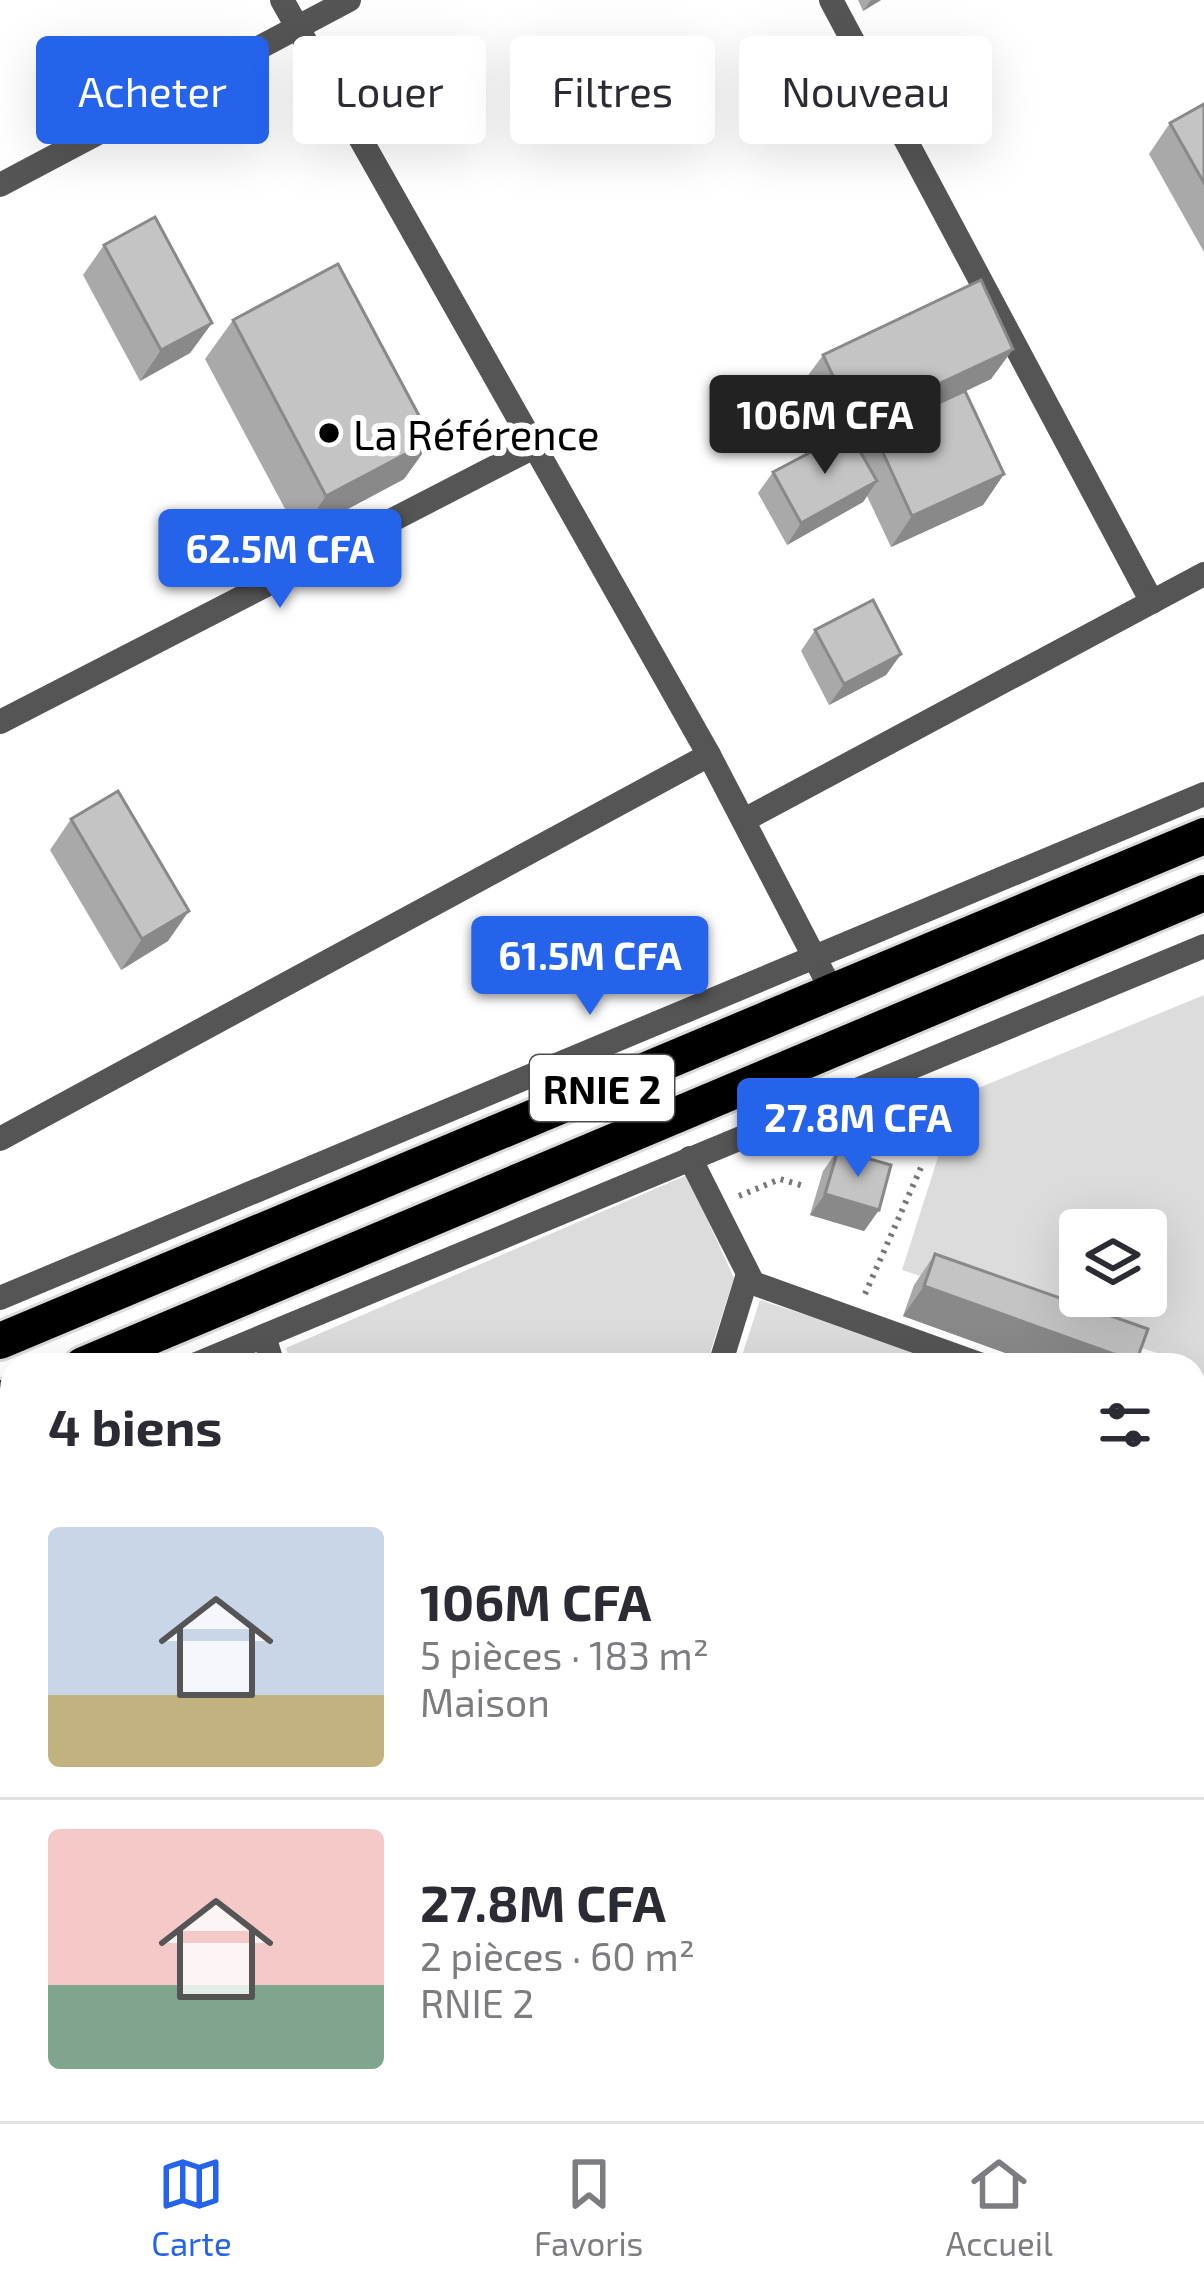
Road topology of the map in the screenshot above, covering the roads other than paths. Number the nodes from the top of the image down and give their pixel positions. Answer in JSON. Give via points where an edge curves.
{"nodes":[{"id":1,"x":282,"y":0,"type":"edge"},
{"id":2,"x":349,"y":0,"type":"edge"},
{"id":3,"x":832,"y":0,"type":"edge"},
{"id":4,"x":297,"y":27,"type":"junction"},
{"id":5,"x":0,"y":185,"type":"edge"},
{"id":6,"x":532,"y":448,"type":"junction"},
{"id":7,"x":1204,"y":574,"type":"edge"},
{"id":8,"x":1152,"y":602,"type":"junction"},
{"id":9,"x":0,"y":722,"type":"edge"},
{"id":10,"x":709,"y":755,"type":"junction"},
{"id":11,"x":1204,"y":794,"type":"edge"},
{"id":12,"x":744,"y":820,"type":"junction"},
{"id":13,"x":1204,"y":836,"type":"edge"},
{"id":14,"x":1204,"y":893,"type":"edge"},
{"id":15,"x":1204,"y":946,"type":"edge"},
{"id":16,"x":817,"y":954,"type":"junction"},
{"id":17,"x":832,"y":991,"type":"junction"},
{"id":18,"x":0,"y":1139,"type":"edge"},
{"id":19,"x":690,"y":1158,"type":"junction"},
{"id":20,"x":748,"y":1274,"type":"junction"},
{"id":21,"x":0,"y":1298,"type":"edge"},
{"id":22,"x":264,"y":1336,"type":"junction"},
{"id":23,"x":0,"y":1341,"type":"edge"},
{"id":24,"x":112,"y":1353,"type":"edge"},
{"id":25,"x":223,"y":1353,"type":"edge"},
{"id":26,"x":269,"y":1353,"type":"edge"},
{"id":27,"x":724,"y":1353,"type":"edge"},
{"id":28,"x":934,"y":1353,"type":"edge"}],
"edges":[{"from":1,"to":4,"type":"street"},
{"from":2,"to":4,"type":"street"},
{"from":3,"to":8,"type":"street"},
{"from":4,"to":5,"type":"street"},
{"from":4,"to":6,"type":"street"},
{"from":6,"to":9,"type":"street"},
{"from":6,"to":10,"type":"street"},
{"from":7,"to":8,"type":"street"},
{"from":8,"to":12,"type":"street"},
{"from":10,"to":12,"type":"street"},
{"from":10,"to":18,"type":"street"},
{"from":11,"to":16,"type":"street"},
{"from":12,"to":16,"type":"street"},
{"from":13,"to":17,"type":"highway","name":"RNIE 2","number":"RNIE 2"},
{"from":14,"to":24,"type":"highway","name":"RNIE 2","number":"RNIE 2"},
{"from":15,"to":19,"type":"street"},
{"from":16,"to":17,"type":"street"},
{"from":16,"to":21,"type":"street"},
{"from":17,"to":23,"type":"highway","name":"RNIE 2","number":"RNIE 2"},
{"from":19,"to":20,"type":"street"},
{"from":19,"to":22,"type":"street"},
{"from":20,"to":27,"type":"street"},
{"from":20,"to":28,"type":"street","via":[[753,1283]]},
{"from":22,"to":25,"type":"street"},
{"from":22,"to":26,"type":"street"}]}
